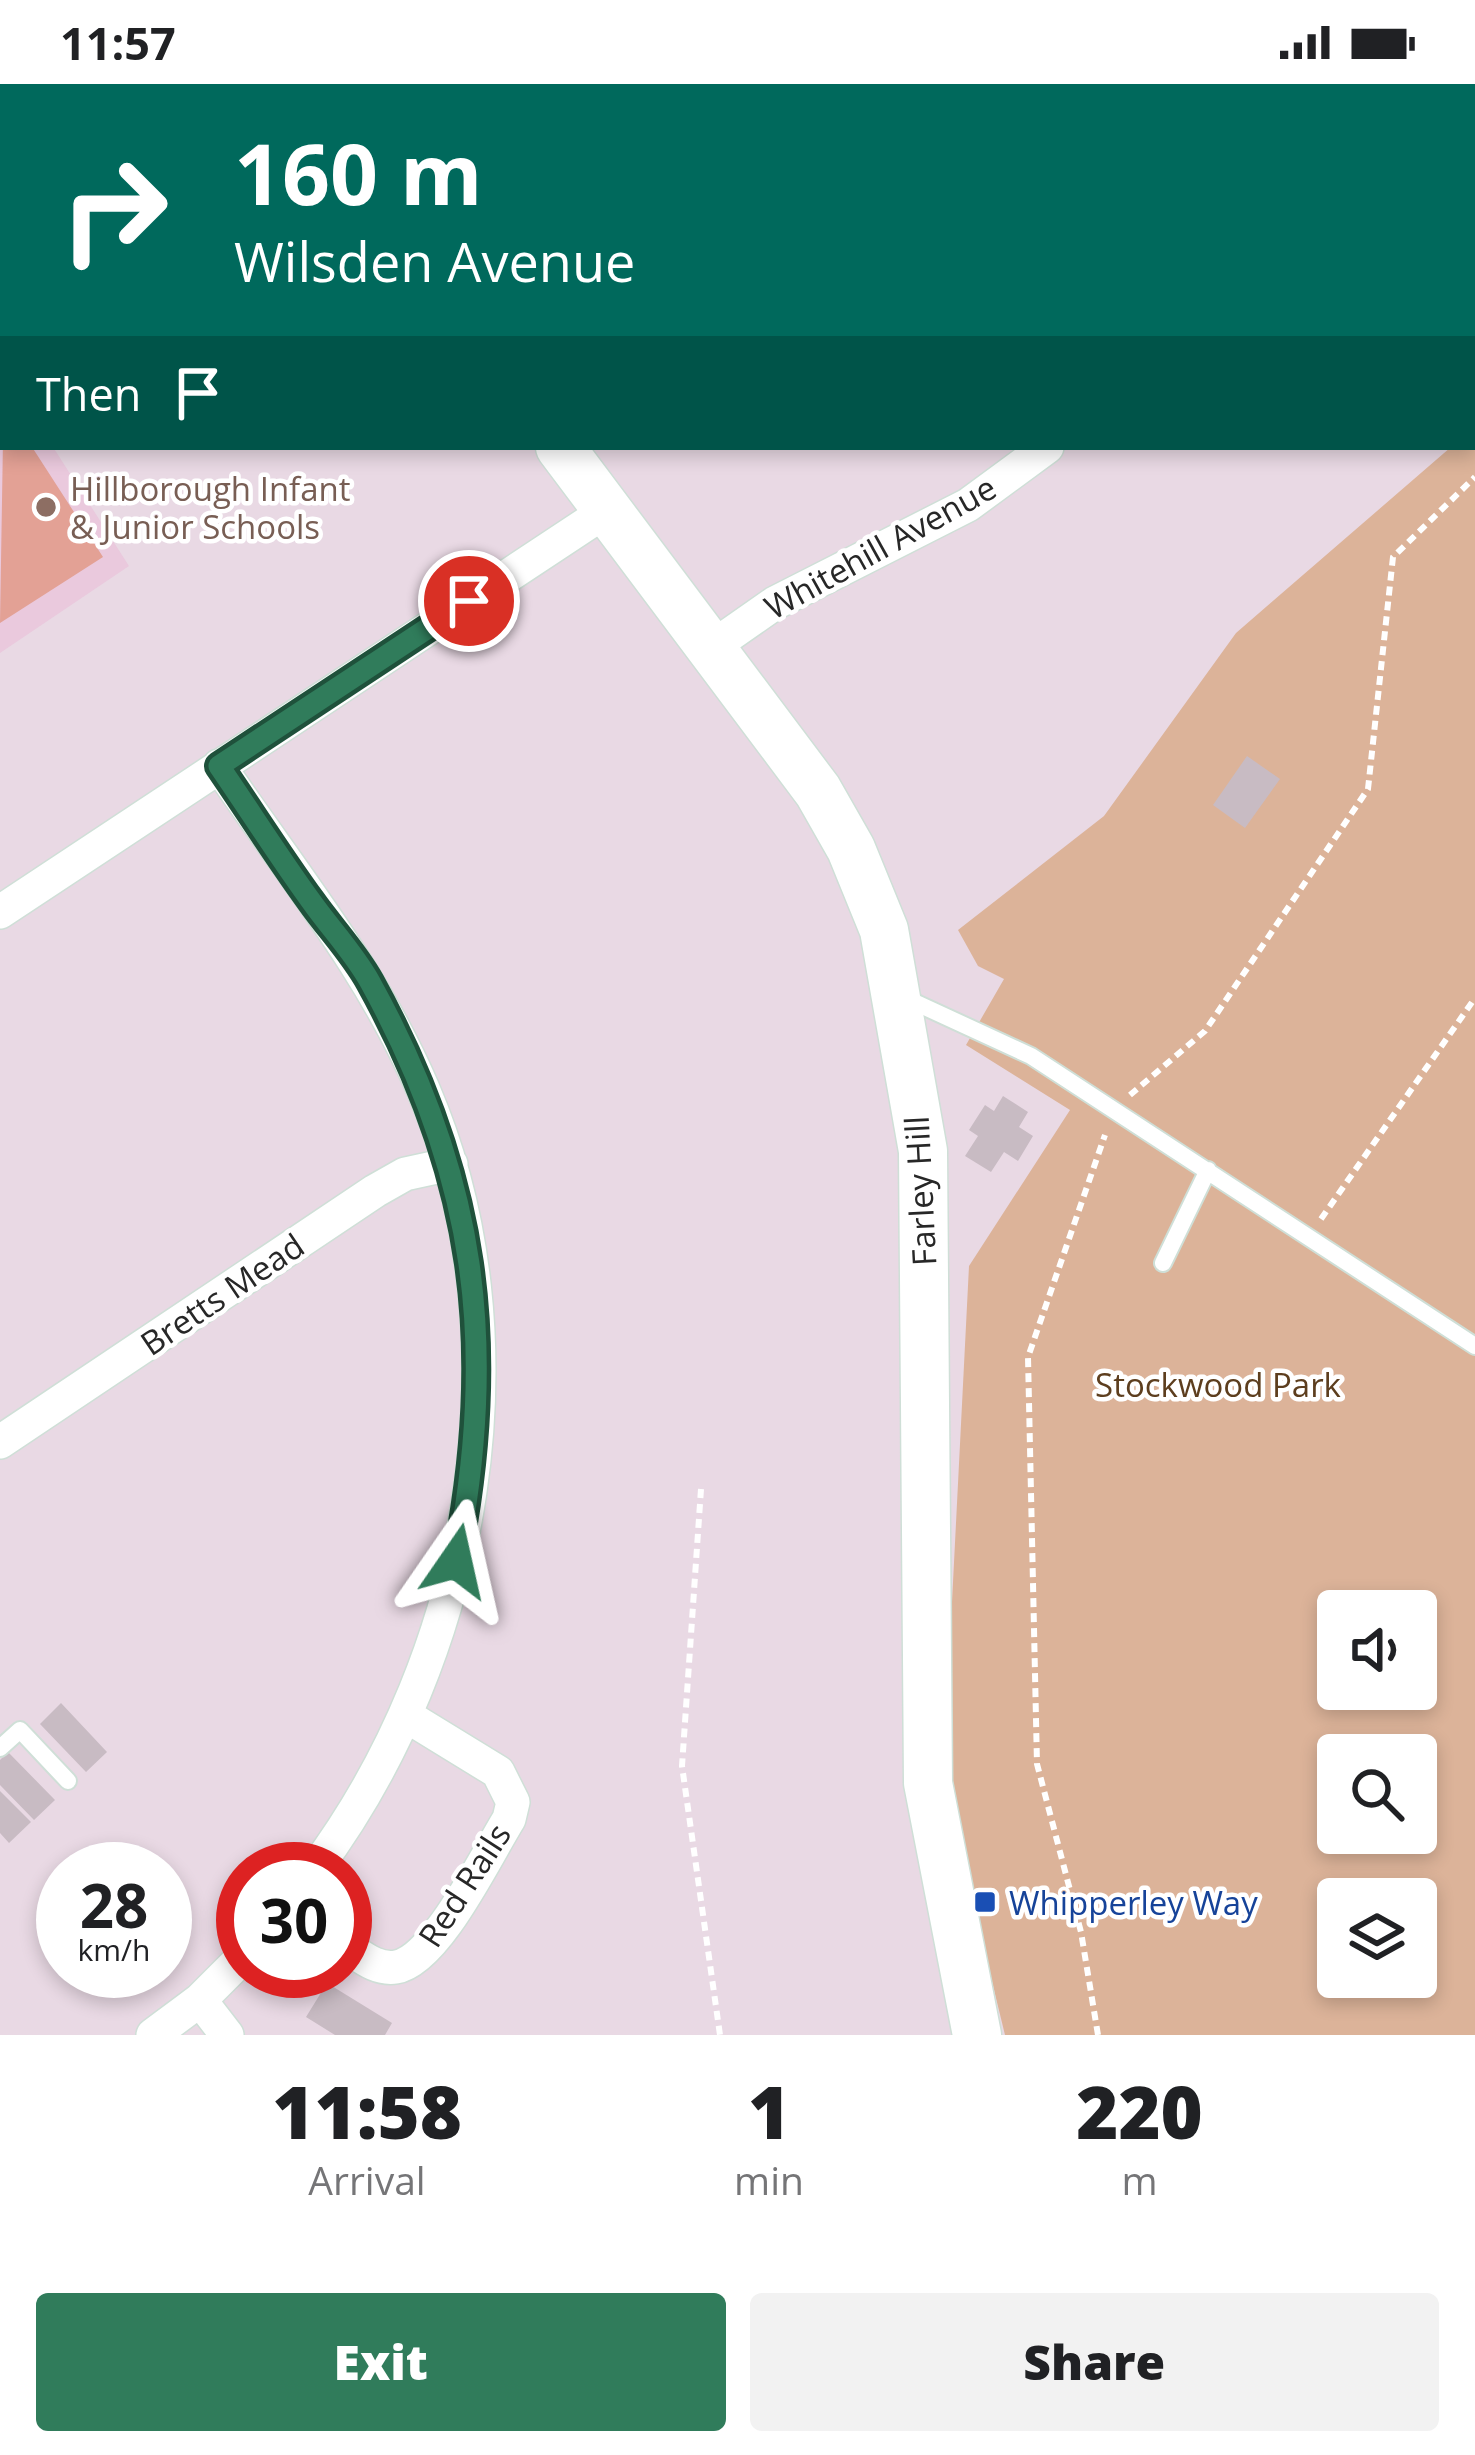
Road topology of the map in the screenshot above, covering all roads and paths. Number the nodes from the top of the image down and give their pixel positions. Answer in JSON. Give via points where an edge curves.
{"nodes":[{"id":1,"x":562,"y":450,"type":"edge"},
{"id":2,"x":1043,"y":450,"type":"edge"},
{"id":3,"x":609,"y":509,"type":"junction"},
{"id":4,"x":712,"y":647,"type":"junction"},
{"id":5,"x":219,"y":766,"type":"junction"},
{"id":6,"x":0,"y":912,"type":"edge"},
{"id":7,"x":900,"y":995,"type":"junction"},
{"id":8,"x":1475,"y":998,"type":"edge"},
{"id":9,"x":452,"y":1164,"type":"junction"},
{"id":10,"x":1208,"y":1170,"type":"junction"},
{"id":11,"x":1309,"y":1237,"type":"junction"},
{"id":12,"x":1163,"y":1263,"type":"dead end"},
{"id":13,"x":1475,"y":1346,"type":"edge"},
{"id":14,"x":0,"y":1442,"type":"edge"},
{"id":15,"x":701,"y":1490,"type":"dead end"},
{"id":16,"x":405,"y":1715,"type":"junction"},
{"id":17,"x":0,"y":1748,"type":"edge"},
{"id":18,"x":68,"y":1781,"type":"dead end"},
{"id":19,"x":333,"y":1842,"type":"edge"},
{"id":20,"x":372,"y":1963,"type":"edge"},
{"id":21,"x":216,"y":1984,"type":"edge"},
{"id":22,"x":200,"y":2000,"type":"junction"},
{"id":23,"x":153,"y":2035,"type":"edge"},
{"id":24,"x":227,"y":2035,"type":"edge"},
{"id":25,"x":720,"y":2035,"type":"edge"},
{"id":26,"x":977,"y":2035,"type":"edge"}],
"edges":[{"from":1,"to":3,"type":"main road","name":"Farley Hill"},
{"from":2,"to":4,"type":"street","name":"Whitehill Avenue","via":[[968,505],[775,603]]},
{"from":3,"to":4,"type":"main road","name":"Farley Hill"},
{"from":3,"to":5,"type":"street"},
{"from":4,"to":7,"type":"main road","name":"Farley Hill","via":[[851,849]]},
{"from":5,"to":6,"type":"street"},
{"from":5,"to":9,"type":"street","via":[[368,978]]},
{"from":7,"to":10,"type":"lane","via":[[1031,1056]]},
{"from":7,"to":26,"type":"main road","name":"Farley Hill","via":[[923,1151],[928,1783]]},
{"from":8,"to":11,"type":"path"},
{"from":9,"to":14,"type":"street","name":"Bretts Mead","via":[[405,1174],[375,1191]]},
{"from":9,"to":16,"type":"street","via":[[476,1306],[472,1480],[456,1561]]},
{"from":10,"to":11,"type":"lane"},
{"from":10,"to":12,"type":"lane"},
{"from":11,"to":13,"type":"lane"},
{"from":15,"to":25,"type":"path","via":[[682,1766]]},
{"from":16,"to":19,"type":"street"},
{"from":16,"to":20,"type":"street","name":"Red Rails","via":[[498,1772],[513,1802],[428,1949],[394,1967]]},
{"from":17,"to":18,"type":"lane","via":[[20,1730]]},
{"from":21,"to":22,"type":"street"},
{"from":22,"to":23,"type":"street"},
{"from":22,"to":24,"type":"street"}]}
